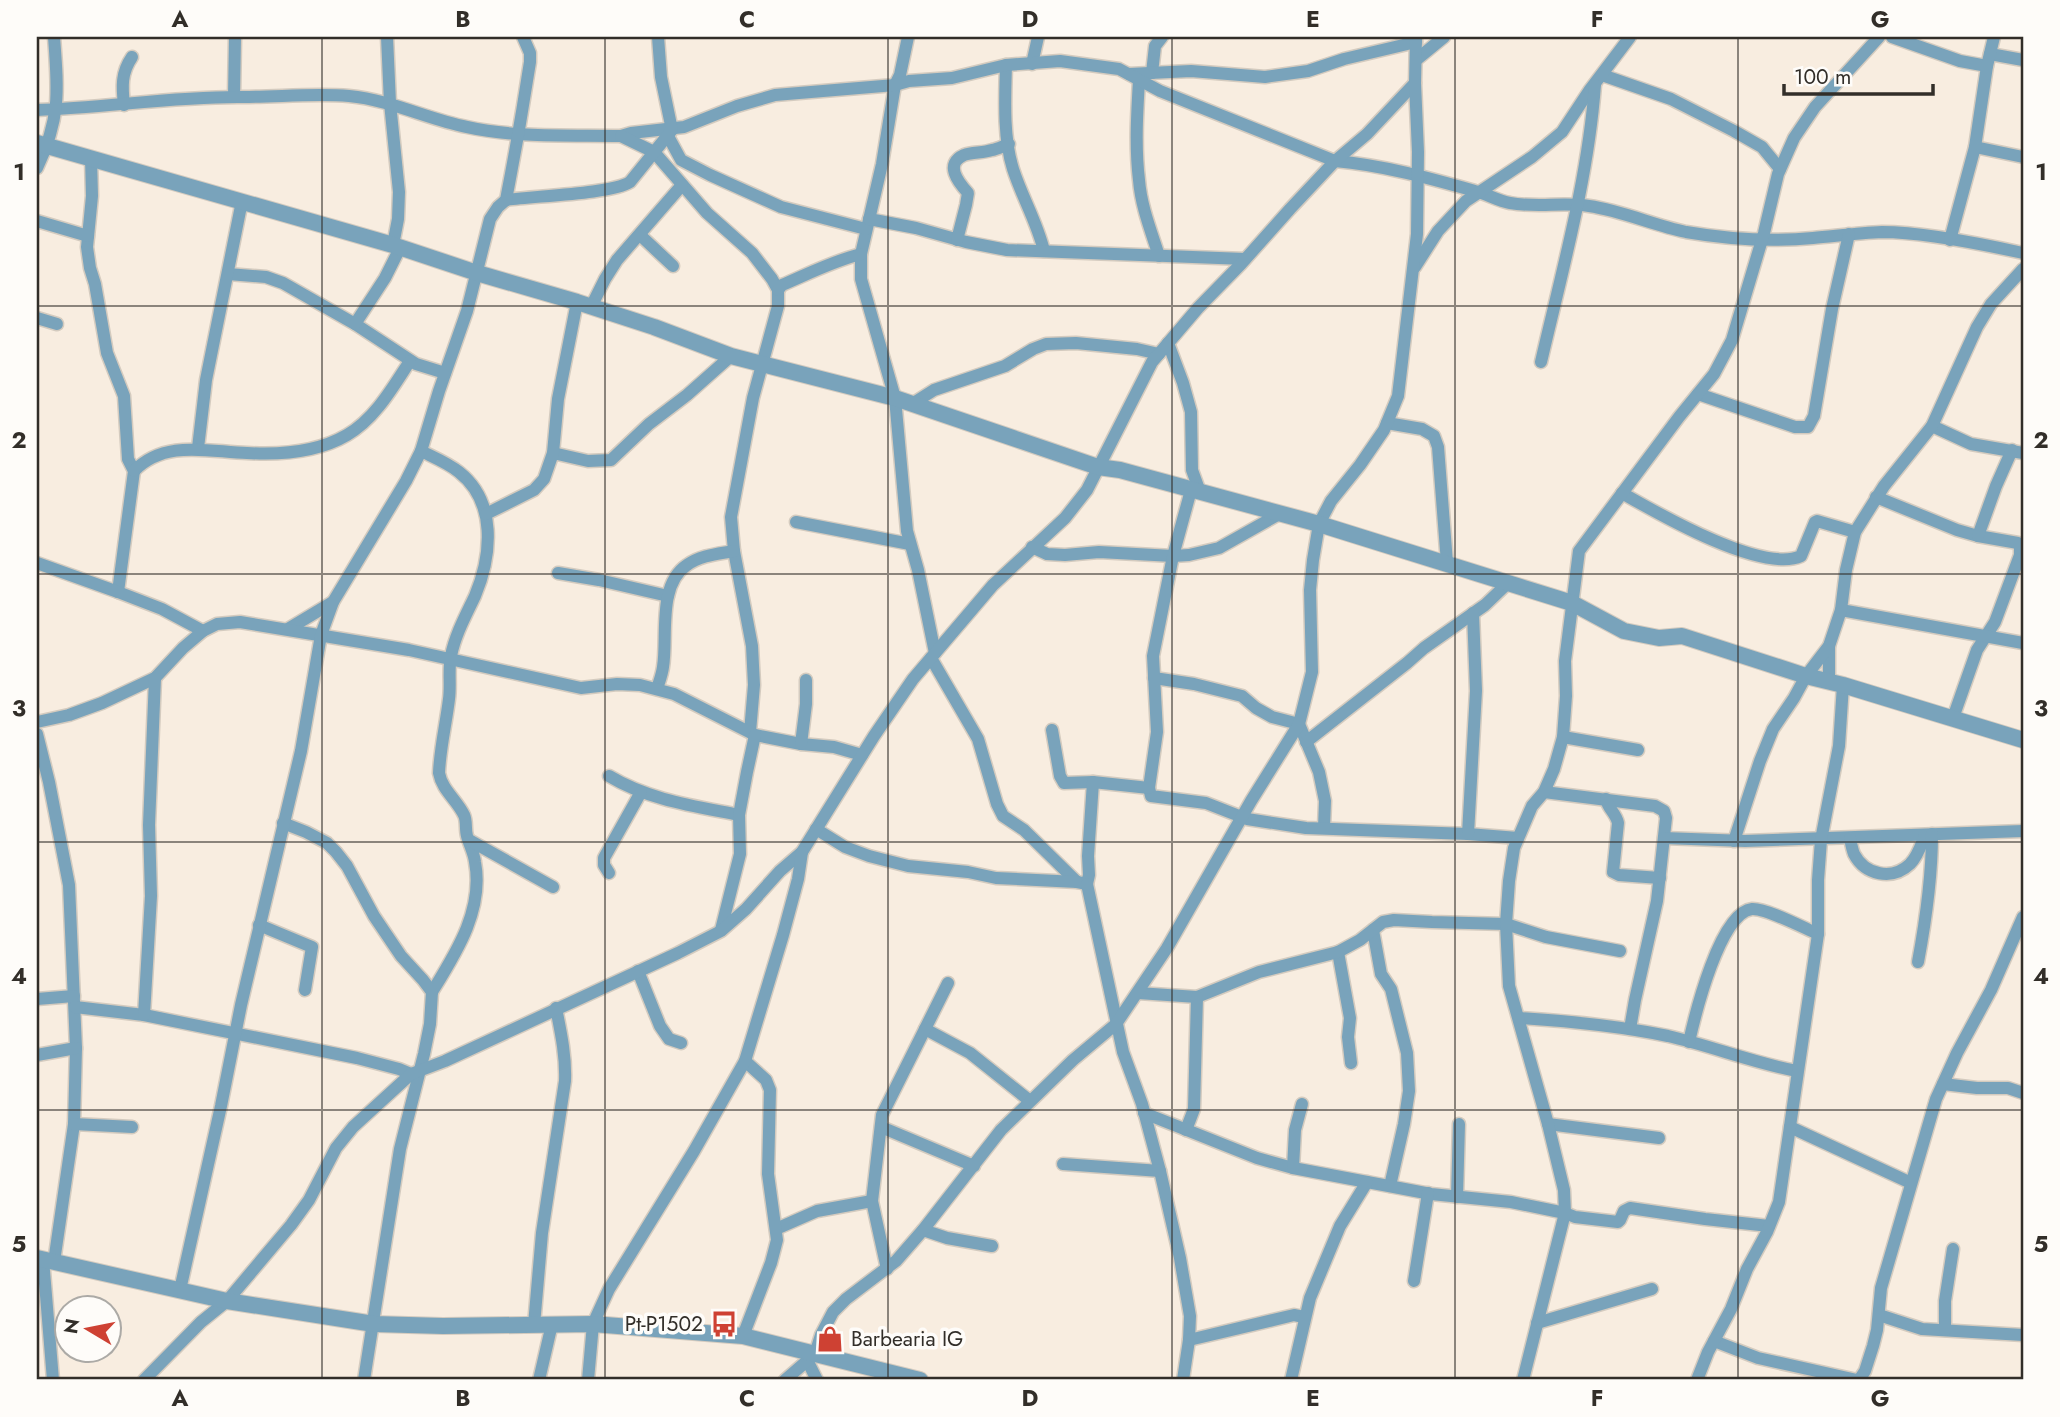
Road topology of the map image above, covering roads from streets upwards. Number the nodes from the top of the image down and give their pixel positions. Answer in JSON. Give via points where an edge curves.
{"nodes":[{"id":1,"x":54,"y":37,"type":"edge"},
{"id":2,"x":235,"y":37,"type":"edge"},
{"id":3,"x":387,"y":37,"type":"edge"},
{"id":4,"x":523,"y":37,"type":"edge"},
{"id":5,"x":657,"y":37,"type":"edge"},
{"id":6,"x":908,"y":37,"type":"edge"},
{"id":7,"x":1038,"y":37,"type":"edge"},
{"id":8,"x":1162,"y":37,"type":"edge"},
{"id":9,"x":1444,"y":37,"type":"edge"},
{"id":10,"x":1630,"y":37,"type":"edge"},
{"id":11,"x":1879,"y":37,"type":"edge"},
{"id":12,"x":1892,"y":37,"type":"edge"},
{"id":13,"x":1994,"y":37,"type":"edge"},
{"id":14,"x":1416,"y":40,"type":"edge"},
{"id":15,"x":132,"y":57,"type":"dead end"},
{"id":16,"x":1416,"y":60,"type":"junction"},
{"id":17,"x":1989,"y":60,"type":"junction"},
{"id":18,"x":2023,"y":60,"type":"edge"},
{"id":19,"x":1032,"y":64,"type":"junction"},
{"id":20,"x":1006,"y":65,"type":"junction"},
{"id":21,"x":1152,"y":73,"type":"junction"},
{"id":22,"x":1134,"y":77,"type":"junction"},
{"id":23,"x":1599,"y":79,"type":"junction"},
{"id":24,"x":1415,"y":83,"type":"junction"},
{"id":25,"x":895,"y":85,"type":"junction"},
{"id":26,"x":234,"y":96,"type":"junction"},
{"id":27,"x":390,"y":103,"type":"junction"},
{"id":28,"x":124,"y":105,"type":"junction"},
{"id":29,"x":37,"y":110,"type":"edge"},
{"id":30,"x":57,"y":110,"type":"junction"},
{"id":31,"x":670,"y":133,"type":"junction"},
{"id":32,"x":519,"y":134,"type":"junction"},
{"id":33,"x":621,"y":136,"type":"junction"},
{"id":34,"x":1009,"y":144,"type":"junction"},
{"id":35,"x":42,"y":145,"type":"edge"},
{"id":36,"x":1975,"y":147,"type":"junction"},
{"id":37,"x":654,"y":152,"type":"junction"},
{"id":38,"x":2023,"y":157,"type":"edge"},
{"id":39,"x":91,"y":158,"type":"junction"},
{"id":40,"x":1335,"y":161,"type":"junction"},
{"id":41,"x":37,"y":168,"type":"edge"},
{"id":42,"x":1780,"y":169,"type":"junction"},
{"id":43,"x":1418,"y":176,"type":"junction"},
{"id":44,"x":682,"y":185,"type":"junction"},
{"id":45,"x":1479,"y":192,"type":"junction"},
{"id":46,"x":506,"y":200,"type":"junction"},
{"id":47,"x":242,"y":201,"type":"junction"},
{"id":48,"x":1577,"y":206,"type":"junction"},
{"id":49,"x":37,"y":221,"type":"edge"},
{"id":50,"x":868,"y":224,"type":"junction"},
{"id":51,"x":1849,"y":234,"type":"junction"},
{"id":52,"x":639,"y":235,"type":"junction"},
{"id":53,"x":88,"y":236,"type":"junction"},
{"id":54,"x":957,"y":240,"type":"junction"},
{"id":55,"x":1762,"y":240,"type":"junction"},
{"id":56,"x":1950,"y":240,"type":"junction"},
{"id":57,"x":396,"y":246,"type":"junction"},
{"id":58,"x":1044,"y":251,"type":"junction"},
{"id":59,"x":2023,"y":253,"type":"edge"},
{"id":60,"x":861,"y":254,"type":"junction"},
{"id":61,"x":1159,"y":256,"type":"junction"},
{"id":62,"x":1245,"y":259,"type":"junction"},
{"id":63,"x":673,"y":266,"type":"dead end"},
{"id":64,"x":2023,"y":269,"type":"edge"},
{"id":65,"x":1413,"y":270,"type":"junction"},
{"id":66,"x":477,"y":273,"type":"junction"},
{"id":67,"x":228,"y":274,"type":"junction"},
{"id":68,"x":778,"y":290,"type":"junction"},
{"id":69,"x":584,"y":304,"type":"junction"},
{"id":70,"x":37,"y":318,"type":"edge"},
{"id":71,"x":57,"y":324,"type":"dead end"},
{"id":72,"x":355,"y":324,"type":"junction"},
{"id":73,"x":1168,"y":343,"type":"junction"},
{"id":74,"x":1159,"y":354,"type":"junction"},
{"id":75,"x":731,"y":356,"type":"junction"},
{"id":76,"x":411,"y":361,"type":"junction"},
{"id":77,"x":1541,"y":362,"type":"dead end"},
{"id":78,"x":763,"y":363,"type":"junction"},
{"id":79,"x":445,"y":373,"type":"junction"},
{"id":80,"x":1698,"y":394,"type":"junction"},
{"id":81,"x":895,"y":398,"type":"junction"},
{"id":82,"x":912,"y":404,"type":"junction"},
{"id":83,"x":1387,"y":423,"type":"junction"},
{"id":84,"x":1932,"y":426,"type":"junction"},
{"id":85,"x":198,"y":448,"type":"junction"},
{"id":86,"x":421,"y":451,"type":"junction"},
{"id":87,"x":2018,"y":452,"type":"edge"},
{"id":88,"x":553,"y":453,"type":"junction"},
{"id":89,"x":1098,"y":467,"type":"junction"},
{"id":90,"x":1192,"y":470,"type":"junction"},
{"id":91,"x":134,"y":471,"type":"junction"},
{"id":92,"x":1191,"y":490,"type":"junction"},
{"id":93,"x":1622,"y":492,"type":"junction"},
{"id":94,"x":1876,"y":497,"type":"junction"},
{"id":95,"x":1281,"y":513,"type":"junction"},
{"id":96,"x":486,"y":514,"type":"junction"},
{"id":97,"x":796,"y":522,"type":"dead end"},
{"id":98,"x":1319,"y":524,"type":"junction"},
{"id":99,"x":1855,"y":532,"type":"junction"},
{"id":100,"x":1978,"y":536,"type":"junction"},
{"id":101,"x":910,"y":544,"type":"junction"},
{"id":102,"x":1032,"y":547,"type":"junction"},
{"id":103,"x":734,"y":551,"type":"junction"},
{"id":104,"x":1173,"y":556,"type":"junction"},
{"id":105,"x":37,"y":563,"type":"edge"},
{"id":106,"x":1447,"y":564,"type":"junction"},
{"id":107,"x":558,"y":573,"type":"dead end"},
{"id":108,"x":1508,"y":583,"type":"junction"},
{"id":109,"x":118,"y":592,"type":"junction"},
{"id":110,"x":668,"y":596,"type":"junction"},
{"id":111,"x":333,"y":601,"type":"junction"},
{"id":112,"x":1572,"y":603,"type":"junction"},
{"id":113,"x":1841,"y":610,"type":"junction"},
{"id":114,"x":1474,"y":613,"type":"junction"},
{"id":115,"x":288,"y":629,"type":"junction"},
{"id":116,"x":203,"y":631,"type":"junction"},
{"id":117,"x":321,"y":635,"type":"junction"},
{"id":118,"x":1985,"y":636,"type":"junction"},
{"id":119,"x":2023,"y":643,"type":"edge"},
{"id":120,"x":1829,"y":646,"type":"junction"},
{"id":121,"x":933,"y":655,"type":"junction"},
{"id":122,"x":450,"y":658,"type":"junction"},
{"id":123,"x":1806,"y":676,"type":"junction"},
{"id":124,"x":155,"y":678,"type":"junction"},
{"id":125,"x":1154,"y":678,"type":"junction"},
{"id":126,"x":806,"y":680,"type":"dead end"},
{"id":127,"x":1836,"y":684,"type":"junction"},
{"id":128,"x":657,"y":689,"type":"junction"},
{"id":129,"x":1952,"y":718,"type":"junction"},
{"id":130,"x":37,"y":722,"type":"edge"},
{"id":131,"x":1299,"y":724,"type":"junction"},
{"id":132,"x":1052,"y":730,"type":"dead end"},
{"id":133,"x":37,"y":734,"type":"edge"},
{"id":134,"x":753,"y":734,"type":"junction"},
{"id":135,"x":1563,"y":737,"type":"junction"},
{"id":136,"x":2023,"y":740,"type":"edge"},
{"id":137,"x":1306,"y":742,"type":"junction"},
{"id":138,"x":801,"y":744,"type":"junction"},
{"id":139,"x":1638,"y":750,"type":"dead end"},
{"id":140,"x":862,"y":755,"type":"junction"},
{"id":141,"x":609,"y":776,"type":"dead end"},
{"id":142,"x":1093,"y":782,"type":"junction"},
{"id":143,"x":1149,"y":788,"type":"junction"},
{"id":144,"x":641,"y":792,"type":"junction"},
{"id":145,"x":1544,"y":792,"type":"junction"},
{"id":146,"x":1606,"y":799,"type":"junction"},
{"id":147,"x":739,"y":815,"type":"junction"},
{"id":148,"x":1242,"y":818,"type":"junction"},
{"id":149,"x":283,"y":824,"type":"junction"},
{"id":150,"x":1324,"y":828,"type":"junction"},
{"id":151,"x":816,"y":829,"type":"junction"},
{"id":152,"x":2023,"y":831,"type":"edge"},
{"id":153,"x":1468,"y":834,"type":"junction"},
{"id":154,"x":1929,"y":834,"type":"junction"},
{"id":155,"x":1518,"y":838,"type":"junction"},
{"id":156,"x":1664,"y":838,"type":"junction"},
{"id":157,"x":1850,"y":838,"type":"junction"},
{"id":158,"x":1821,"y":840,"type":"junction"},
{"id":159,"x":469,"y":841,"type":"junction"},
{"id":160,"x":1734,"y":841,"type":"junction"},
{"id":161,"x":802,"y":852,"type":"junction"},
{"id":162,"x":609,"y":873,"type":"dead end"},
{"id":163,"x":1660,"y":878,"type":"junction"},
{"id":164,"x":1082,"y":883,"type":"junction"},
{"id":165,"x":553,"y":887,"type":"dead end"},
{"id":166,"x":2023,"y":917,"type":"edge"},
{"id":167,"x":1506,"y":924,"type":"junction"},
{"id":168,"x":258,"y":925,"type":"junction"},
{"id":169,"x":1373,"y":930,"type":"junction"},
{"id":170,"x":721,"y":931,"type":"junction"},
{"id":171,"x":1818,"y":934,"type":"junction"},
{"id":172,"x":1338,"y":951,"type":"junction"},
{"id":173,"x":1620,"y":951,"type":"dead end"},
{"id":174,"x":1917,"y":962,"type":"dead end"},
{"id":175,"x":638,"y":971,"type":"junction"},
{"id":176,"x":948,"y":983,"type":"dead end"},
{"id":177,"x":305,"y":990,"type":"dead end"},
{"id":178,"x":432,"y":992,"type":"junction"},
{"id":179,"x":1138,"y":993,"type":"junction"},
{"id":180,"x":1197,"y":997,"type":"junction"},
{"id":181,"x":37,"y":999,"type":"edge"},
{"id":182,"x":75,"y":1001,"type":"junction"},
{"id":183,"x":556,"y":1008,"type":"junction"},
{"id":184,"x":144,"y":1015,"type":"junction"},
{"id":185,"x":1520,"y":1018,"type":"junction"},
{"id":186,"x":1116,"y":1024,"type":"junction"},
{"id":187,"x":925,"y":1029,"type":"junction"},
{"id":188,"x":1630,"y":1029,"type":"junction"},
{"id":189,"x":234,"y":1035,"type":"junction"},
{"id":190,"x":1689,"y":1042,"type":"junction"},
{"id":191,"x":681,"y":1043,"type":"dead end"},
{"id":192,"x":76,"y":1048,"type":"junction"},
{"id":193,"x":37,"y":1055,"type":"edge"},
{"id":194,"x":745,"y":1062,"type":"junction"},
{"id":195,"x":1350,"y":1063,"type":"dead end"},
{"id":196,"x":1797,"y":1071,"type":"junction"},
{"id":197,"x":415,"y":1072,"type":"junction"},
{"id":198,"x":1943,"y":1084,"type":"junction"},
{"id":199,"x":2023,"y":1093,"type":"edge"},
{"id":200,"x":1030,"y":1101,"type":"junction"},
{"id":201,"x":1302,"y":1104,"type":"dead end"},
{"id":202,"x":1144,"y":1113,"type":"junction"},
{"id":203,"x":74,"y":1124,"type":"junction"},
{"id":204,"x":1459,"y":1124,"type":"dead end"},
{"id":205,"x":1548,"y":1124,"type":"junction"},
{"id":206,"x":881,"y":1127,"type":"junction"},
{"id":207,"x":1790,"y":1127,"type":"junction"},
{"id":208,"x":132,"y":1128,"type":"dead end"},
{"id":209,"x":1186,"y":1130,"type":"junction"},
{"id":210,"x":1659,"y":1138,"type":"dead end"},
{"id":211,"x":1063,"y":1164,"type":"dead end"},
{"id":212,"x":974,"y":1166,"type":"junction"},
{"id":213,"x":1293,"y":1168,"type":"junction"},
{"id":214,"x":1160,"y":1171,"type":"junction"},
{"id":215,"x":1367,"y":1182,"type":"junction"},
{"id":216,"x":1911,"y":1183,"type":"junction"},
{"id":217,"x":1390,"y":1186,"type":"junction"},
{"id":218,"x":1427,"y":1193,"type":"junction"},
{"id":219,"x":1457,"y":1197,"type":"junction"},
{"id":220,"x":872,"y":1201,"type":"junction"},
{"id":221,"x":1565,"y":1213,"type":"junction"},
{"id":222,"x":1769,"y":1226,"type":"junction"},
{"id":223,"x":776,"y":1229,"type":"junction"},
{"id":224,"x":923,"y":1230,"type":"junction"},
{"id":225,"x":992,"y":1246,"type":"dead end"},
{"id":226,"x":1953,"y":1249,"type":"dead end"},
{"id":227,"x":45,"y":1260,"type":"edge"},
{"id":228,"x":887,"y":1269,"type":"junction"},
{"id":229,"x":1414,"y":1281,"type":"dead end"},
{"id":230,"x":1652,"y":1289,"type":"dead end"},
{"id":231,"x":180,"y":1290,"type":"junction"},
{"id":232,"x":228,"y":1301,"type":"junction"},
{"id":233,"x":1879,"y":1315,"type":"junction"},
{"id":234,"x":1304,"y":1317,"type":"junction"},
{"id":235,"x":1537,"y":1323,"type":"junction"},
{"id":236,"x":374,"y":1324,"type":"junction"},
{"id":237,"x":552,"y":1324,"type":"junction"},
{"id":238,"x":593,"y":1324,"type":"junction"},
{"id":239,"x":534,"y":1325,"type":"junction"},
{"id":240,"x":1945,"y":1330,"type":"junction"},
{"id":241,"x":2023,"y":1335,"type":"edge"},
{"id":242,"x":743,"y":1336,"type":"junction"},
{"id":243,"x":1189,"y":1340,"type":"junction"},
{"id":244,"x":1714,"y":1341,"type":"junction"},
{"id":245,"x":811,"y":1358,"type":"junction"},
{"id":246,"x":53,"y":1380,"type":"edge"},
{"id":247,"x":144,"y":1380,"type":"edge"},
{"id":248,"x":364,"y":1380,"type":"edge"},
{"id":249,"x":539,"y":1380,"type":"edge"},
{"id":250,"x":588,"y":1380,"type":"edge"},
{"id":251,"x":785,"y":1380,"type":"edge"},
{"id":252,"x":817,"y":1380,"type":"edge"},
{"id":253,"x":920,"y":1380,"type":"edge"},
{"id":254,"x":1183,"y":1380,"type":"edge"},
{"id":255,"x":1291,"y":1380,"type":"edge"},
{"id":256,"x":1523,"y":1380,"type":"edge"},
{"id":257,"x":1697,"y":1380,"type":"edge"},
{"id":258,"x":1858,"y":1380,"type":"edge"}],
"edges":[{"from":1,"to":30,"type":"street"},
{"from":2,"to":26,"type":"street"},
{"from":3,"to":27,"type":"street"},
{"from":4,"to":32,"type":"street","via":[[530,53]]},
{"from":5,"to":31,"type":"street"},
{"from":6,"to":25,"type":"street"},
{"from":7,"to":19,"type":"street"},
{"from":8,"to":21,"type":"street","via":[[1155,46]]},
{"from":9,"to":16,"type":"street"},
{"from":10,"to":23,"type":"street"},
{"from":11,"to":42,"type":"street","via":[[1815,107]]},
{"from":12,"to":17,"type":"street","via":[[1960,61]]},
{"from":13,"to":17,"type":"street"},
{"from":14,"to":16,"type":"street"},
{"from":14,"to":21,"type":"street","via":[[1308,71],[1265,77]]},
{"from":15,"to":28,"type":"street","via":[[122,83]]},
{"from":16,"to":24,"type":"street"},
{"from":17,"to":18,"type":"street"},
{"from":17,"to":36,"type":"street"},
{"from":19,"to":20,"type":"street"},
{"from":19,"to":22,"type":"street","via":[[1060,61],[1119,69]]},
{"from":20,"to":25,"type":"street"},
{"from":20,"to":34,"type":"street"},
{"from":21,"to":22,"type":"street"},
{"from":22,"to":40,"type":"street"},
{"from":22,"to":61,"type":"street","via":[[1139,183]]},
{"from":23,"to":42,"type":"street","via":[[1671,99],[1762,147]]},
{"from":23,"to":45,"type":"street","via":[[1562,132]]},
{"from":23,"to":48,"type":"street"},
{"from":24,"to":40,"type":"street"},
{"from":24,"to":43,"type":"street"},
{"from":25,"to":31,"type":"street","via":[[775,95]]},
{"from":25,"to":50,"type":"street"},
{"from":26,"to":27,"type":"street","via":[[309,94]]},
{"from":26,"to":28,"type":"street"},
{"from":27,"to":32,"type":"street","via":[[466,127]]},
{"from":27,"to":57,"type":"street","via":[[399,192]]},
{"from":28,"to":30,"type":"street"},
{"from":29,"to":30,"type":"street"},
{"from":30,"to":35,"type":"street"},
{"from":31,"to":33,"type":"street"},
{"from":31,"to":37,"type":"street"},
{"from":31,"to":50,"type":"street","via":[[681,160],[703,172],[781,207]]},
{"from":32,"to":33,"type":"street"},
{"from":32,"to":46,"type":"street"},
{"from":33,"to":37,"type":"street"},
{"from":34,"to":54,"type":"street","via":[[957,160],[954,176],[968,193]]},
{"from":34,"to":58,"type":"street","via":[[1013,168]]},
{"from":35,"to":39,"type":"street"},
{"from":35,"to":41,"type":"street"},
{"from":36,"to":38,"type":"street"},
{"from":36,"to":56,"type":"street"},
{"from":37,"to":44,"type":"street"},
{"from":37,"to":46,"type":"street","via":[[627,184]]},
{"from":39,"to":47,"type":"street"},
{"from":39,"to":53,"type":"street"},
{"from":40,"to":43,"type":"street"},
{"from":40,"to":62,"type":"street"},
{"from":42,"to":55,"type":"street"},
{"from":43,"to":45,"type":"street"},
{"from":43,"to":65,"type":"street"},
{"from":44,"to":52,"type":"street"},
{"from":44,"to":68,"type":"street","via":[[752,253]]},
{"from":45,"to":48,"type":"street","via":[[1509,203]]},
{"from":45,"to":65,"type":"street","via":[[1438,231]]},
{"from":46,"to":66,"type":"street","via":[[489,219]]},
{"from":47,"to":57,"type":"street"},
{"from":47,"to":67,"type":"street"},
{"from":48,"to":55,"type":"street","via":[[1618,212],[1685,232]]},
{"from":48,"to":77,"type":"street"},
{"from":49,"to":53,"type":"street"},
{"from":50,"to":54,"type":"street"},
{"from":50,"to":60,"type":"street"},
{"from":51,"to":55,"type":"street"},
{"from":51,"to":56,"type":"street","via":[[1885,232]]},
{"from":51,"to":80,"type":"street","via":[[1814,416],[1808,427],[1795,427]]},
{"from":52,"to":63,"type":"street"},
{"from":52,"to":69,"type":"street"},
{"from":53,"to":91,"type":"street","via":[[107,353],[124,396],[128,459]]},
{"from":54,"to":58,"type":"street","via":[[1007,250]]},
{"from":55,"to":80,"type":"street","via":[[1732,340]]},
{"from":56,"to":59,"type":"street"},
{"from":57,"to":66,"type":"street"},
{"from":57,"to":72,"type":"street","via":[[385,278]]},
{"from":58,"to":61,"type":"street"},
{"from":60,"to":68,"type":"street"},
{"from":60,"to":81,"type":"street","via":[[861,279]]},
{"from":61,"to":62,"type":"street"},
{"from":62,"to":73,"type":"street"},
{"from":64,"to":84,"type":"street","via":[[1977,327]]},
{"from":65,"to":83,"type":"street","via":[[1398,396]]},
{"from":66,"to":69,"type":"street"},
{"from":66,"to":79,"type":"street"},
{"from":67,"to":72,"type":"street","via":[[283,283]]},
{"from":67,"to":85,"type":"street","via":[[206,380]]},
{"from":68,"to":78,"type":"street"},
{"from":69,"to":75,"type":"street"},
{"from":69,"to":88,"type":"street","via":[[558,399]]},
{"from":70,"to":71,"type":"street"},
{"from":72,"to":76,"type":"street"},
{"from":73,"to":74,"type":"street"},
{"from":73,"to":90,"type":"street","via":[[1191,412]]},
{"from":74,"to":82,"type":"street","via":[[1046,344],[1005,366],[934,390]]},
{"from":74,"to":89,"type":"street"},
{"from":75,"to":78,"type":"street"},
{"from":75,"to":88,"type":"street","via":[[611,460],[588,461]]},
{"from":76,"to":79,"type":"street"},
{"from":76,"to":85,"type":"street","via":[[372,414],[349,434],[325,446],[272,453]]},
{"from":78,"to":81,"type":"street"},
{"from":78,"to":103,"type":"street","via":[[731,517]]},
{"from":79,"to":86,"type":"street"},
{"from":80,"to":93,"type":"street"},
{"from":81,"to":82,"type":"street"},
{"from":81,"to":101,"type":"street"},
{"from":82,"to":89,"type":"street"},
{"from":83,"to":98,"type":"street"},
{"from":83,"to":106,"type":"street","via":[[1422,429],[1434,436]]},
{"from":84,"to":87,"type":"street","via":[[1971,444]]},
{"from":84,"to":94,"type":"street"},
{"from":85,"to":91,"type":"street","via":[[161,454]]},
{"from":86,"to":96,"type":"street","via":[[457,470],[476,491]]},
{"from":86,"to":111,"type":"street"},
{"from":87,"to":100,"type":"street","via":[[1996,486]]},
{"from":88,"to":96,"type":"street","via":[[539,486]]},
{"from":89,"to":92,"type":"street"},
{"from":89,"to":102,"type":"street","via":[[1065,518]]},
{"from":90,"to":92,"type":"street"},
{"from":90,"to":92,"type":"street"},
{"from":91,"to":109,"type":"street"},
{"from":92,"to":95,"type":"street"},
{"from":92,"to":104,"type":"street"},
{"from":93,"to":99,"type":"street","via":[[1681,526],[1742,551],[1781,559],[1801,556],[1817,521]]},
{"from":93,"to":112,"type":"street","via":[[1579,551]]},
{"from":94,"to":99,"type":"street"},
{"from":94,"to":100,"type":"street"},
{"from":95,"to":98,"type":"street"},
{"from":95,"to":104,"type":"street","via":[[1219,548]]},
{"from":96,"to":122,"type":"street","via":[[483,571]]},
{"from":97,"to":101,"type":"street"},
{"from":98,"to":106,"type":"street"},
{"from":98,"to":131,"type":"street","via":[[1310,590],[1312,672]]},
{"from":99,"to":113,"type":"street"},
{"from":100,"to":118,"type":"street","via":[[2018,543],[2021,548],[1995,622]]},
{"from":101,"to":121,"type":"street"},
{"from":102,"to":104,"type":"street","via":[[1047,554]]},
{"from":102,"to":121,"type":"street"},
{"from":103,"to":110,"type":"street","via":[[686,565]]},
{"from":103,"to":134,"type":"street","via":[[752,646]]},
{"from":104,"to":125,"type":"street","via":[[1153,656]]},
{"from":105,"to":109,"type":"street"},
{"from":106,"to":108,"type":"street"},
{"from":107,"to":110,"type":"street"},
{"from":108,"to":112,"type":"street"},
{"from":108,"to":114,"type":"street"},
{"from":109,"to":116,"type":"street"},
{"from":110,"to":128,"type":"street"},
{"from":111,"to":115,"type":"street"},
{"from":111,"to":117,"type":"street"},
{"from":112,"to":123,"type":"street","via":[[1623,631],[1659,638],[1682,636]]},
{"from":112,"to":135,"type":"street"},
{"from":113,"to":118,"type":"street"},
{"from":113,"to":120,"type":"street"},
{"from":114,"to":137,"type":"street"},
{"from":114,"to":153,"type":"street","via":[[1476,691]]},
{"from":115,"to":116,"type":"street","via":[[228,622]]},
{"from":115,"to":117,"type":"street"},
{"from":116,"to":124,"type":"street"},
{"from":117,"to":122,"type":"street"},
{"from":117,"to":149,"type":"street","via":[[306,728]]},
{"from":118,"to":119,"type":"street"},
{"from":118,"to":129,"type":"street"},
{"from":120,"to":123,"type":"street"},
{"from":120,"to":127,"type":"street"},
{"from":121,"to":140,"type":"street"},
{"from":121,"to":164,"type":"street","via":[[978,738],[1003,816]]},
{"from":122,"to":128,"type":"street","via":[[581,688],[629,683]]},
{"from":122,"to":159,"type":"street","via":[[439,773],[440,782],[464,815]]},
{"from":123,"to":127,"type":"street"},
{"from":123,"to":160,"type":"street","via":[[1773,729]]},
{"from":124,"to":130,"type":"street","via":[[102,703]]},
{"from":124,"to":184,"type":"street"},
{"from":125,"to":131,"type":"street","via":[[1242,696],[1272,718]]},
{"from":125,"to":143,"type":"street","via":[[1157,732]]},
{"from":126,"to":138,"type":"street"},
{"from":127,"to":129,"type":"street"},
{"from":127,"to":158,"type":"street","via":[[1839,746]]},
{"from":128,"to":134,"type":"street"},
{"from":129,"to":136,"type":"street"},
{"from":131,"to":137,"type":"street"},
{"from":131,"to":148,"type":"street"},
{"from":132,"to":142,"type":"street","via":[[1064,783]]},
{"from":133,"to":182,"type":"street","via":[[69,885]]},
{"from":134,"to":138,"type":"street"},
{"from":134,"to":147,"type":"street"},
{"from":135,"to":139,"type":"street"},
{"from":135,"to":145,"type":"street"},
{"from":137,"to":150,"type":"street","via":[[1325,801]]},
{"from":138,"to":140,"type":"street"},
{"from":140,"to":151,"type":"street"},
{"from":141,"to":144,"type":"street"},
{"from":142,"to":143,"type":"street"},
{"from":142,"to":164,"type":"street","via":[[1089,875]]},
{"from":143,"to":148,"type":"street","via":[[1151,796],[1206,803]]},
{"from":144,"to":147,"type":"street"},
{"from":144,"to":162,"type":"street","via":[[604,858]]},
{"from":145,"to":146,"type":"street"},
{"from":145,"to":155,"type":"street","via":[[1532,806]]},
{"from":146,"to":156,"type":"street","via":[[1664,811]]},
{"from":146,"to":163,"type":"street","via":[[1618,823],[1613,872]]},
{"from":147,"to":170,"type":"street","via":[[740,854]]},
{"from":148,"to":150,"type":"street"},
{"from":148,"to":179,"type":"street"},
{"from":149,"to":168,"type":"street"},
{"from":149,"to":178,"type":"street","via":[[327,843],[336,852],[401,956]]},
{"from":150,"to":153,"type":"street"},
{"from":151,"to":161,"type":"street"},
{"from":151,"to":164,"type":"street","via":[[869,856],[908,866]]},
{"from":152,"to":154,"type":"street"},
{"from":153,"to":155,"type":"street"},
{"from":154,"to":157,"type":"street"},
{"from":154,"to":157,"type":"street","via":[[1907,866],[1885,875],[1863,865]]},
{"from":154,"to":174,"type":"street","via":[[1929,905]]},
{"from":155,"to":167,"type":"street"},
{"from":156,"to":160,"type":"street"},
{"from":156,"to":163,"type":"street"},
{"from":157,"to":158,"type":"street"},
{"from":158,"to":160,"type":"street"},
{"from":158,"to":171,"type":"street"},
{"from":159,"to":165,"type":"street"},
{"from":159,"to":178,"type":"street","via":[[475,862],[472,916]]},
{"from":161,"to":170,"type":"street"},
{"from":161,"to":194,"type":"street"},
{"from":163,"to":188,"type":"street"},
{"from":164,"to":186,"type":"street"},
{"from":166,"to":198,"type":"street"},
{"from":167,"to":169,"type":"street","via":[[1394,920]]},
{"from":167,"to":173,"type":"street"},
{"from":167,"to":185,"type":"street","via":[[1509,986]]},
{"from":168,"to":177,"type":"street","via":[[312,947]]},
{"from":168,"to":189,"type":"street"},
{"from":169,"to":172,"type":"street"},
{"from":169,"to":217,"type":"street","via":[[1381,974],[1391,989],[1407,1053],[1409,1091]]},
{"from":170,"to":175,"type":"street"},
{"from":171,"to":190,"type":"street","via":[[1761,909],[1744,912],[1716,955]]},
{"from":171,"to":196,"type":"street"},
{"from":172,"to":180,"type":"street","via":[[1259,972]]},
{"from":172,"to":195,"type":"street","via":[[1350,1018]]},
{"from":175,"to":183,"type":"street"},
{"from":175,"to":191,"type":"street","via":[[660,1026],[668,1039]]},
{"from":176,"to":187,"type":"street"},
{"from":178,"to":197,"type":"street","via":[[430,1024]]},
{"from":179,"to":180,"type":"street"},
{"from":179,"to":186,"type":"street"},
{"from":180,"to":209,"type":"street","via":[[1194,1109]]},
{"from":181,"to":182,"type":"street"},
{"from":182,"to":184,"type":"street"},
{"from":182,"to":192,"type":"street"},
{"from":183,"to":197,"type":"street"},
{"from":183,"to":239,"type":"street","via":[[565,1072]]},
{"from":184,"to":189,"type":"street"},
{"from":185,"to":188,"type":"street"},
{"from":185,"to":205,"type":"street"},
{"from":186,"to":200,"type":"street"},
{"from":186,"to":202,"type":"street"},
{"from":187,"to":200,"type":"street","via":[[970,1053]]},
{"from":187,"to":206,"type":"street","via":[[882,1115]]},
{"from":188,"to":190,"type":"street"},
{"from":189,"to":197,"type":"street"},
{"from":189,"to":231,"type":"street"},
{"from":190,"to":196,"type":"street"},
{"from":192,"to":193,"type":"street"},
{"from":192,"to":203,"type":"street"},
{"from":194,"to":223,"type":"street","via":[[766,1080],[769,1090],[768,1174]]},
{"from":194,"to":238,"type":"street","via":[[609,1289]]},
{"from":196,"to":207,"type":"street"},
{"from":197,"to":232,"type":"street","via":[[353,1127],[336,1148],[309,1200]]},
{"from":197,"to":236,"type":"street"},
{"from":198,"to":199,"type":"street"},
{"from":198,"to":216,"type":"street"},
{"from":200,"to":212,"type":"street"},
{"from":201,"to":213,"type":"street"},
{"from":202,"to":209,"type":"street"},
{"from":202,"to":214,"type":"street"},
{"from":203,"to":208,"type":"street"},
{"from":203,"to":227,"type":"street"},
{"from":204,"to":219,"type":"street"},
{"from":205,"to":210,"type":"street"},
{"from":205,"to":221,"type":"street"},
{"from":206,"to":212,"type":"street"},
{"from":206,"to":220,"type":"street"},
{"from":207,"to":216,"type":"street"},
{"from":207,"to":222,"type":"street","via":[[1779,1202]]},
{"from":209,"to":213,"type":"street"},
{"from":211,"to":214,"type":"street"},
{"from":212,"to":224,"type":"street"},
{"from":213,"to":215,"type":"street"},
{"from":214,"to":243,"type":"street","via":[[1186,1291]]},
{"from":215,"to":217,"type":"street"},
{"from":215,"to":234,"type":"street","via":[[1340,1226]]},
{"from":216,"to":233,"type":"street","via":[[1881,1288]]},
{"from":217,"to":218,"type":"street"},
{"from":218,"to":219,"type":"street"},
{"from":218,"to":229,"type":"street"},
{"from":219,"to":221,"type":"street"},
{"from":220,"to":223,"type":"street","via":[[817,1211]]},
{"from":220,"to":228,"type":"street"},
{"from":221,"to":222,"type":"street","via":[[1618,1222],[1630,1208]]},
{"from":221,"to":235,"type":"street"},
{"from":222,"to":244,"type":"street"},
{"from":223,"to":242,"type":"street","via":[[771,1263]]},
{"from":224,"to":225,"type":"street"},
{"from":224,"to":228,"type":"street"},
{"from":226,"to":240,"type":"street"},
{"from":227,"to":231,"type":"street"},
{"from":227,"to":246,"type":"street"},
{"from":228,"to":245,"type":"street","via":[[833,1312]]},
{"from":230,"to":235,"type":"street"},
{"from":231,"to":232,"type":"street"},
{"from":232,"to":236,"type":"street"},
{"from":232,"to":247,"type":"street"},
{"from":233,"to":240,"type":"street","via":[[1922,1329]]},
{"from":233,"to":258,"type":"street","via":[[1865,1371]]},
{"from":234,"to":243,"type":"street","via":[[1294,1315]]},
{"from":234,"to":255,"type":"street"},
{"from":235,"to":256,"type":"street"},
{"from":236,"to":239,"type":"street"},
{"from":236,"to":248,"type":"street"},
{"from":237,"to":238,"type":"street"},
{"from":237,"to":239,"type":"street"},
{"from":237,"to":249,"type":"street"},
{"from":238,"to":242,"type":"street"},
{"from":238,"to":250,"type":"street"},
{"from":240,"to":241,"type":"street"},
{"from":242,"to":245,"type":"street"},
{"from":243,"to":254,"type":"street"},
{"from":244,"to":257,"type":"street"},
{"from":244,"to":258,"type":"street","via":[[1758,1358]]},
{"from":245,"to":251,"type":"street"},
{"from":245,"to":252,"type":"street"},
{"from":245,"to":253,"type":"street"}]}
